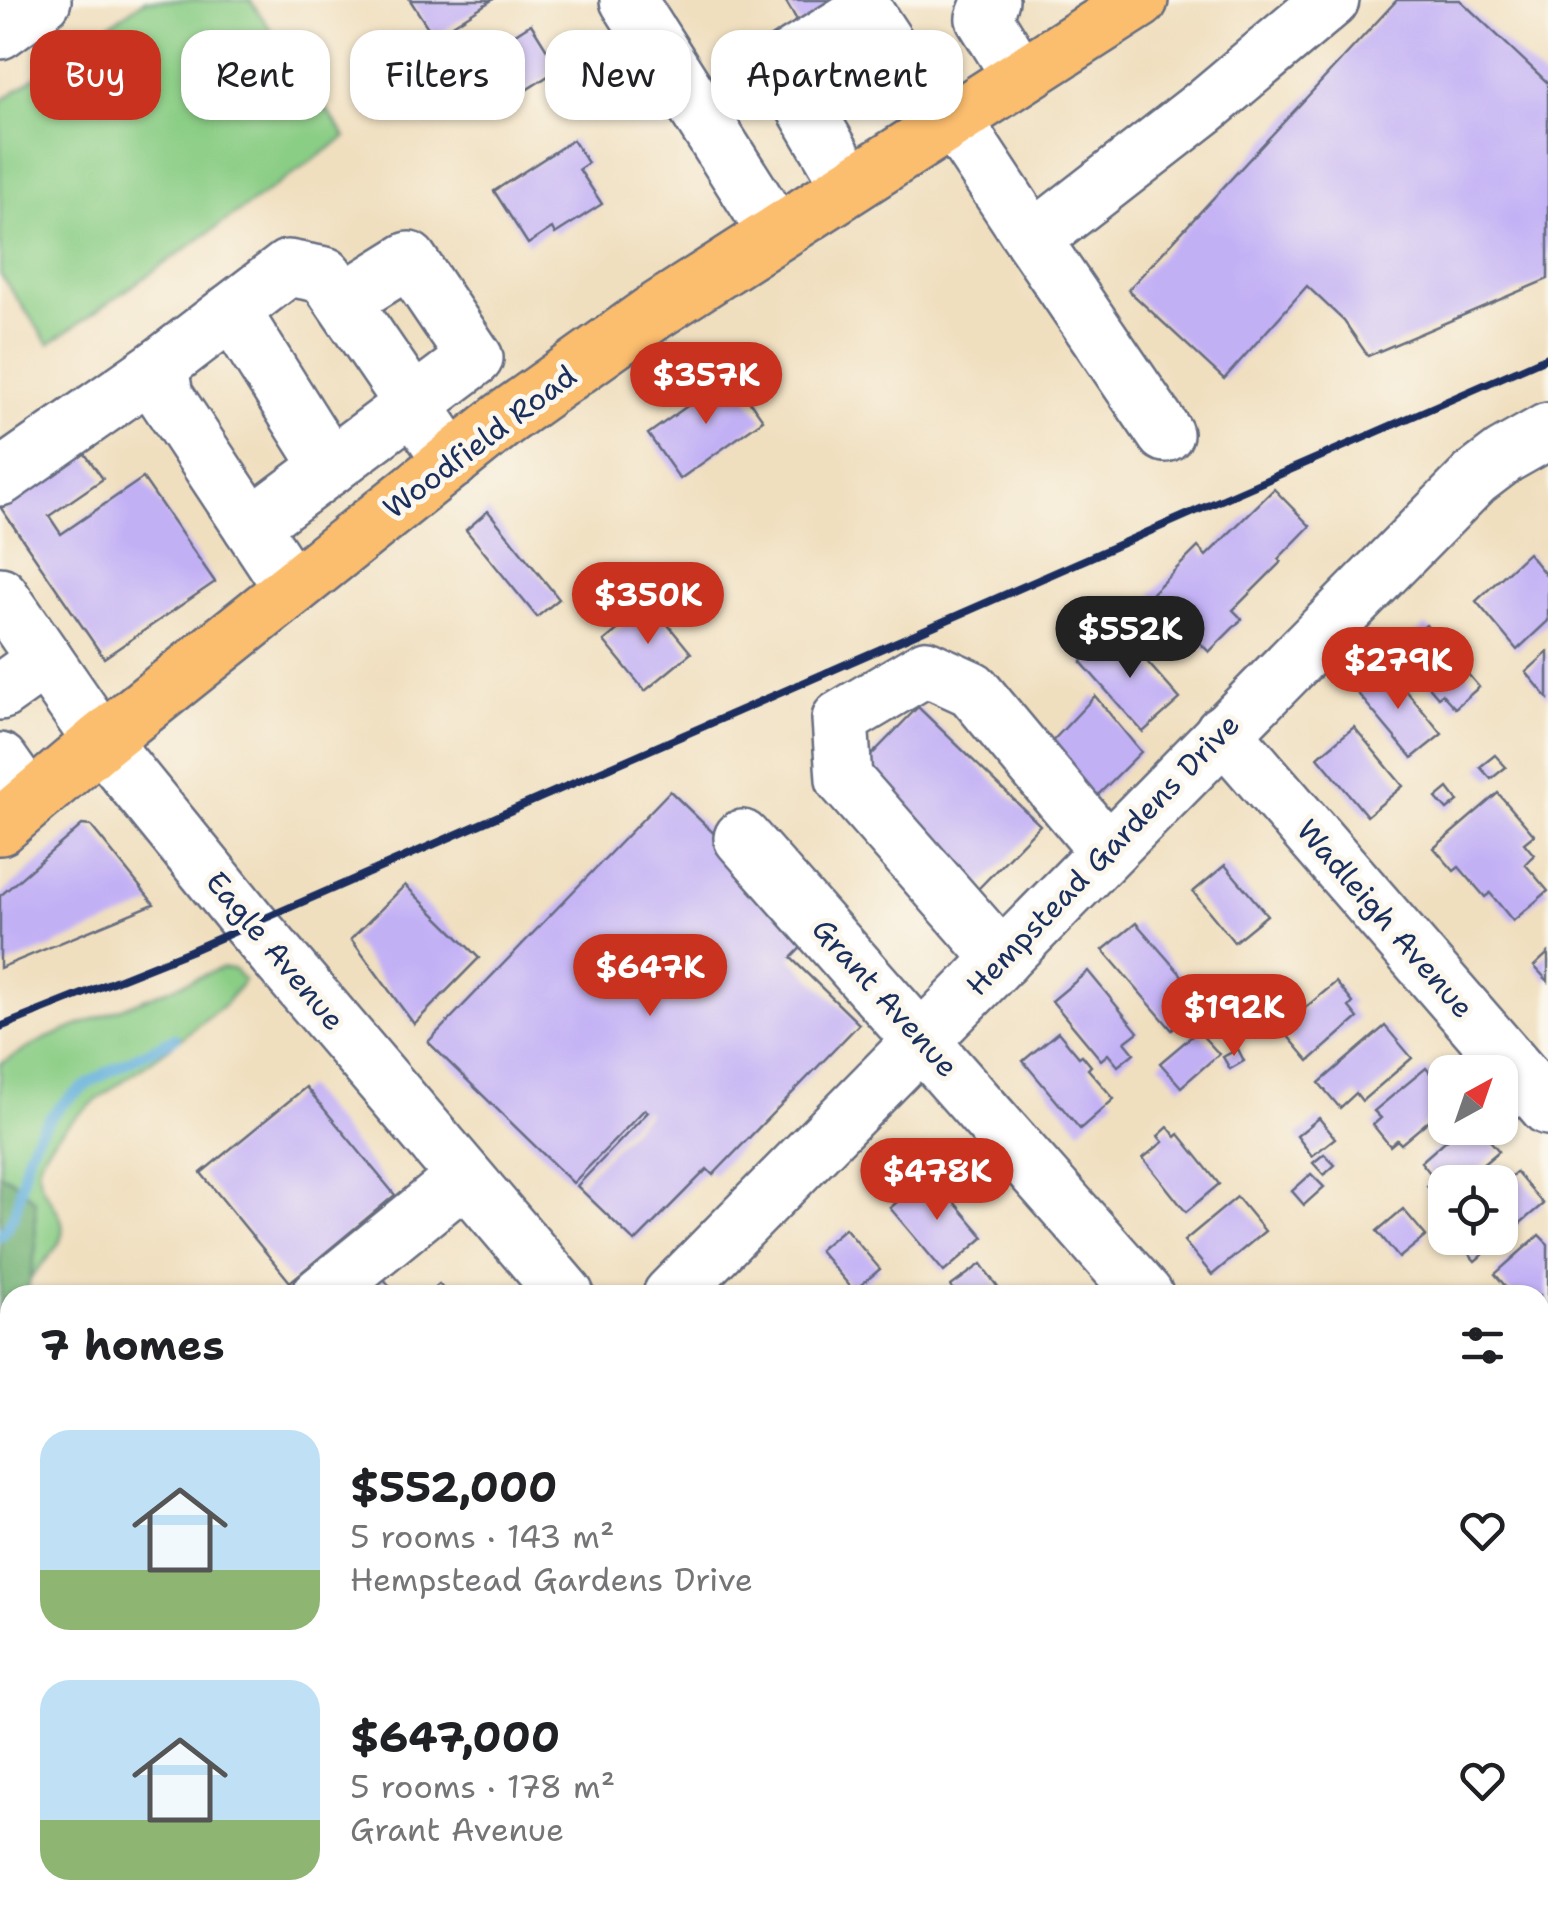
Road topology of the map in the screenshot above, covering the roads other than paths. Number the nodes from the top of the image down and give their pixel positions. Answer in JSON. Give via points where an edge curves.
{"nodes":[{"id":1,"x":43,"y":0,"type":"edge"},
{"id":2,"x":628,"y":0,"type":"edge"},
{"id":3,"x":990,"y":0,"type":"edge"},
{"id":4,"x":1140,"y":0,"type":"edge"},
{"id":5,"x":1331,"y":0,"type":"edge"},
{"id":6,"x":0,"y":31,"type":"edge"},
{"id":7,"x":1020,"y":76,"type":"junction"},
{"id":8,"x":947,"y":123,"type":"junction"},
{"id":9,"x":850,"y":186,"type":"junction"},
{"id":10,"x":776,"y":232,"type":"junction"},
{"id":11,"x":1033,"y":240,"type":"junction"},
{"id":12,"x":343,"y":301,"type":"junction"},
{"id":13,"x":232,"y":311,"type":"junction"},
{"id":14,"x":160,"y":366,"type":"junction"},
{"id":15,"x":413,"y":404,"type":"junction"},
{"id":16,"x":1164,"y":434,"type":"dead end"},
{"id":17,"x":1544,"y":439,"type":"edge"},
{"id":18,"x":452,"y":461,"type":"junction"},
{"id":19,"x":330,"y":467,"type":"junction"},
{"id":20,"x":0,"y":478,"type":"edge"},
{"id":21,"x":251,"y":526,"type":"junction"},
{"id":22,"x":292,"y":588,"type":"junction"},
{"id":23,"x":0,"y":595,"type":"edge"},
{"id":24,"x":14,"y":676,"type":"edge"},
{"id":25,"x":1223,"y":732,"type":"junction"},
{"id":26,"x":102,"y":740,"type":"junction"},
{"id":27,"x":10,"y":796,"type":"edge"},
{"id":28,"x":742,"y":838,"type":"dead end"},
{"id":29,"x":1106,"y":851,"type":"junction"},
{"id":30,"x":1002,"y":959,"type":"junction"},
{"id":31,"x":923,"y":1040,"type":"junction"},
{"id":32,"x":1548,"y":1107,"type":"edge"},
{"id":33,"x":465,"y":1177,"type":"junction"},
{"id":34,"x":332,"y":1285,"type":"edge"},
{"id":35,"x":557,"y":1285,"type":"edge"},
{"id":36,"x":681,"y":1285,"type":"edge"},
{"id":37,"x":1136,"y":1285,"type":"edge"}],
"edges":[{"from":1,"to":6,"type":"street"},
{"from":2,"to":10,"type":"street"},
{"from":3,"to":7,"type":"street","via":[[984,18]]},
{"from":4,"to":7,"type":"main road","name":"Woodfield Road"},
{"from":5,"to":11,"type":"street"},
{"from":7,"to":8,"type":"main road","name":"Woodfield Road"},
{"from":8,"to":9,"type":"main road","name":"Woodfield Road"},
{"from":8,"to":9,"type":"street","via":[[865,12],[780,66]]},
{"from":8,"to":11,"type":"street"},
{"from":9,"to":10,"type":"main road","name":"Woodfield Road"},
{"from":10,"to":18,"type":"main road","name":"Woodfield Road"},
{"from":11,"to":16,"type":"street"},
{"from":12,"to":13,"type":"street","via":[[325,274],[288,268]]},
{"from":12,"to":15,"type":"street"},
{"from":12,"to":15,"type":"street","via":[[409,260],[475,358]]},
{"from":13,"to":14,"type":"street"},
{"from":13,"to":19,"type":"street"},
{"from":14,"to":20,"type":"street"},
{"from":14,"to":21,"type":"street","via":[[165,396]]},
{"from":15,"to":18,"type":"street"},
{"from":15,"to":19,"type":"street"},
{"from":17,"to":25,"type":"street","name":"Hempstead Gardens Drive","via":[[1475,478]]},
{"from":18,"to":22,"type":"main road","name":"Woodfield Road"},
{"from":19,"to":21,"type":"street"},
{"from":21,"to":22,"type":"street"},
{"from":22,"to":26,"type":"main road","name":"Woodfield Road"},
{"from":23,"to":24,"type":"street","name":"Eagle Avenue"},
{"from":24,"to":26,"type":"street","name":"Eagle Avenue"},
{"from":25,"to":29,"type":"street","name":"Hempstead Gardens Drive"},
{"from":25,"to":32,"type":"street","name":"Wadleigh Avenue"},
{"from":26,"to":27,"type":"main road","name":"Woodfield Road"},
{"from":26,"to":33,"type":"street","name":"Eagle Avenue"},
{"from":28,"to":31,"type":"street","name":"Grant Avenue"},
{"from":29,"to":30,"type":"street","name":"Hempstead Gardens Drive"},
{"from":29,"to":30,"type":"street","via":[[972,688],[926,668],[840,720],[844,779]]},
{"from":30,"to":31,"type":"street","name":"Hempstead Gardens Drive"},
{"from":31,"to":36,"type":"street","name":"Hempstead Gardens Drive"},
{"from":31,"to":37,"type":"street","name":"Grant Avenue"},
{"from":33,"to":34,"type":"street"},
{"from":33,"to":35,"type":"street","name":"Eagle Avenue"}]}
